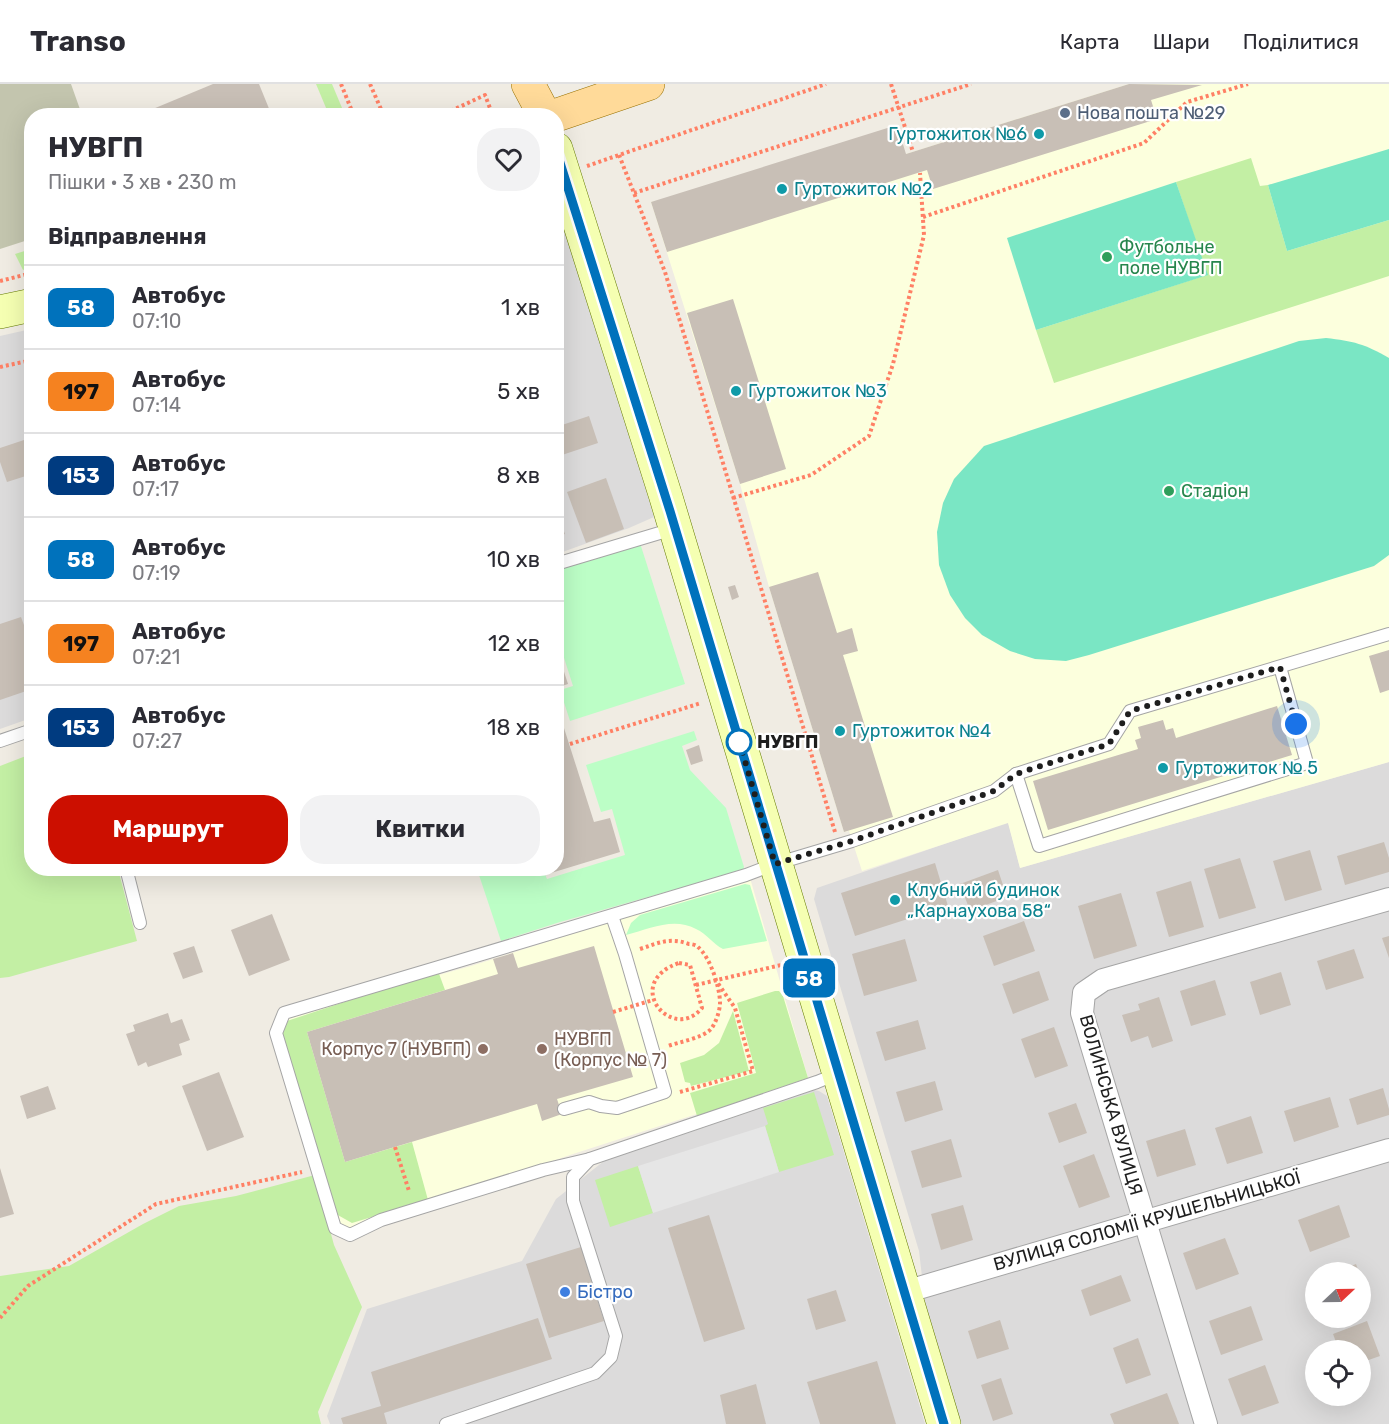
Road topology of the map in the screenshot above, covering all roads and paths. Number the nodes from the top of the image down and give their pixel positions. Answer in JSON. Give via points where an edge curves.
{"nodes":[{"id":1,"x":341,"y":84,"type":"edge"},
{"id":2,"x":370,"y":84,"type":"edge"},
{"id":3,"x":528,"y":84,"type":"edge"},
{"id":4,"x":648,"y":84,"type":"edge"},
{"id":5,"x":826,"y":84,"type":"edge"},
{"id":6,"x":891,"y":84,"type":"edge"},
{"id":7,"x":971,"y":84,"type":"edge"},
{"id":8,"x":1248,"y":84,"type":"edge"},
{"id":9,"x":899,"y":107,"type":"junction"},
{"id":10,"x":351,"y":108,"type":"edge"},
{"id":11,"x":380,"y":108,"type":"edge"},
{"id":12,"x":457,"y":108,"type":"edge"},
{"id":13,"x":490,"y":108,"type":"edge"},
{"id":14,"x":541,"y":108,"type":"edge"},
{"id":15,"x":564,"y":113,"type":"edge"},
{"id":16,"x":913,"y":152,"type":"dead end"},
{"id":17,"x":619,"y":155,"type":"junction"},
{"id":18,"x":586,"y":166,"type":"dead end"},
{"id":19,"x":920,"y":172,"type":"dead end"},
{"id":20,"x":564,"y":175,"type":"edge"},
{"id":21,"x":634,"y":193,"type":"junction"},
{"id":22,"x":923,"y":217,"type":"junction"},
{"id":23,"x":24,"y":275,"type":"edge"},
{"id":24,"x":0,"y":280,"type":"edge"},
{"id":25,"x":24,"y":307,"type":"edge"},
{"id":26,"x":0,"y":312,"type":"edge"},
{"id":27,"x":24,"y":362,"type":"edge"},
{"id":28,"x":0,"y":367,"type":"edge"},
{"id":29,"x":733,"y":498,"type":"junction"},
{"id":30,"x":675,"y":528,"type":"junction"},
{"id":31,"x":564,"y":562,"type":"edge"},
{"id":32,"x":1389,"y":634,"type":"edge"},
{"id":33,"x":1280,"y":667,"type":"junction"},
{"id":34,"x":725,"y":695,"type":"junction"},
{"id":35,"x":24,"y":733,"type":"edge"},
{"id":36,"x":0,"y":741,"type":"edge"},
{"id":37,"x":570,"y":744,"type":"dead end"},
{"id":38,"x":1016,"y":774,"type":"junction"},
{"id":39,"x":839,"y":845,"type":"junction"},
{"id":40,"x":775,"y":864,"type":"junction"},
{"id":41,"x":128,"y":876,"type":"edge"},
{"id":42,"x":1389,"y":899,"type":"edge"},
{"id":43,"x":612,"y":916,"type":"junction"},
{"id":44,"x":140,"y":923,"type":"dead end"},
{"id":45,"x":625,"y":954,"type":"junction"},
{"id":46,"x":784,"y":964,"type":"dead end"},
{"id":47,"x":716,"y":980,"type":"junction"},
{"id":48,"x":696,"y":985,"type":"junction"},
{"id":49,"x":653,"y":1000,"type":"junction"},
{"id":50,"x":613,"y":1012,"type":"dead end"},
{"id":51,"x":653,"y":1051,"type":"junction"},
{"id":52,"x":838,"y":1073,"type":"junction"},
{"id":53,"x":665,"y":1092,"type":"junction"},
{"id":54,"x":564,"y":1109,"type":"dead end"},
{"id":55,"x":395,"y":1147,"type":"dead end"},
{"id":56,"x":1389,"y":1150,"type":"edge"},
{"id":57,"x":590,"y":1159,"type":"junction"},
{"id":58,"x":318,"y":1169,"type":"junction"},
{"id":59,"x":409,"y":1191,"type":"dead end"},
{"id":60,"x":1146,"y":1221,"type":"junction"},
{"id":61,"x":905,"y":1293,"type":"junction"},
{"id":62,"x":0,"y":1318,"type":"edge"},
{"id":63,"x":446,"y":1424,"type":"edge"},
{"id":64,"x":944,"y":1424,"type":"edge"},
{"id":65,"x":1206,"y":1424,"type":"edge"}],
"edges":[{"from":1,"to":10,"type":"path"},
{"from":2,"to":11,"type":"path"},
{"from":3,"to":14,"type":"main road"},
{"from":4,"to":15,"type":"main road"},
{"from":5,"to":17,"type":"path"},
{"from":6,"to":9,"type":"path"},
{"from":7,"to":9,"type":"path"},
{"from":8,"to":22,"type":"path","via":[[1187,102],[1144,143]]},
{"from":9,"to":16,"type":"path"},
{"from":9,"to":21,"type":"path"},
{"from":12,"to":13,"type":"path","via":[[484,95]]},
{"from":17,"to":18,"type":"path"},
{"from":17,"to":21,"type":"path"},
{"from":19,"to":22,"type":"path"},
{"from":20,"to":30,"type":"main road"},
{"from":21,"to":29,"type":"path","via":[[665,272]]},
{"from":22,"to":29,"type":"path","via":[[924,235],[893,364],[869,436],[811,475]]},
{"from":23,"to":24,"type":"path"},
{"from":25,"to":26,"type":"main road"},
{"from":27,"to":28,"type":"path"},
{"from":29,"to":39,"type":"path"},
{"from":30,"to":31,"type":"lane"},
{"from":30,"to":34,"type":"main road"},
{"from":32,"to":33,"type":"lane"},
{"from":33,"to":38,"type":"lane","via":[[1130,711],[1109,744]]},
{"from":33,"to":38,"type":"lane","via":[[1307,763],[1039,846]]},
{"from":34,"to":37,"type":"path"},
{"from":34,"to":40,"type":"main road"},
{"from":35,"to":36,"type":"lane"},
{"from":38,"to":39,"type":"lane","via":[[994,791]]},
{"from":39,"to":40,"type":"lane"},
{"from":40,"to":43,"type":"lane"},
{"from":40,"to":52,"type":"main road"},
{"from":41,"to":44,"type":"lane"},
{"from":42,"to":60,"type":"street","name":"ВОЛИНСЬКА ВУЛИЦЯ","via":[[1102,980],[1084,993],[1082,1013]]},
{"from":43,"to":45,"type":"lane"},
{"from":43,"to":58,"type":"lane","via":[[284,1013],[276,1033]]},
{"from":45,"to":47,"type":"path","via":[[666,940],[681,941],[697,946],[708,959]]},
{"from":45,"to":51,"type":"lane"},
{"from":46,"to":47,"type":"path"},
{"from":47,"to":48,"type":"path"},
{"from":47,"to":51,"type":"path","via":[[720,1003],[710,1030]]},
{"from":47,"to":53,"type":"path","via":[[735,1008],[753,1071],[681,1092]]},
{"from":48,"to":49,"type":"path","via":[[690,965],[679,963],[658,976]]},
{"from":48,"to":49,"type":"path","via":[[702,1008],[690,1017],[676,1019],[664,1014]]},
{"from":49,"to":50,"type":"path","bridge":true},
{"from":51,"to":53,"type":"lane"},
{"from":52,"to":57,"type":"lane"},
{"from":52,"to":61,"type":"main road"},
{"from":53,"to":54,"type":"lane","via":[[617,1108],[589,1102]]},
{"from":55,"to":59,"type":"path"},
{"from":56,"to":60,"type":"street","name":"ВУЛИЦЯ СОЛОМІЇ КРУШЕЛЬНИЦЬКОЇ"},
{"from":57,"to":58,"type":"lane","via":[[381,1220],[350,1235],[334,1228]]},
{"from":57,"to":63,"type":"lane","via":[[573,1177],[573,1201],[616,1336],[611,1357],[595,1373]]},
{"from":58,"to":62,"type":"path","via":[[156,1204],[28,1286]]},
{"from":60,"to":61,"type":"street","name":"ВУЛИЦЯ СОЛОМІЇ КРУШЕЛЬНИЦЬКОЇ"},
{"from":60,"to":65,"type":"street","name":"ВОЛИНСЬКА ВУЛИЦЯ"},
{"from":61,"to":64,"type":"main road"}]}
